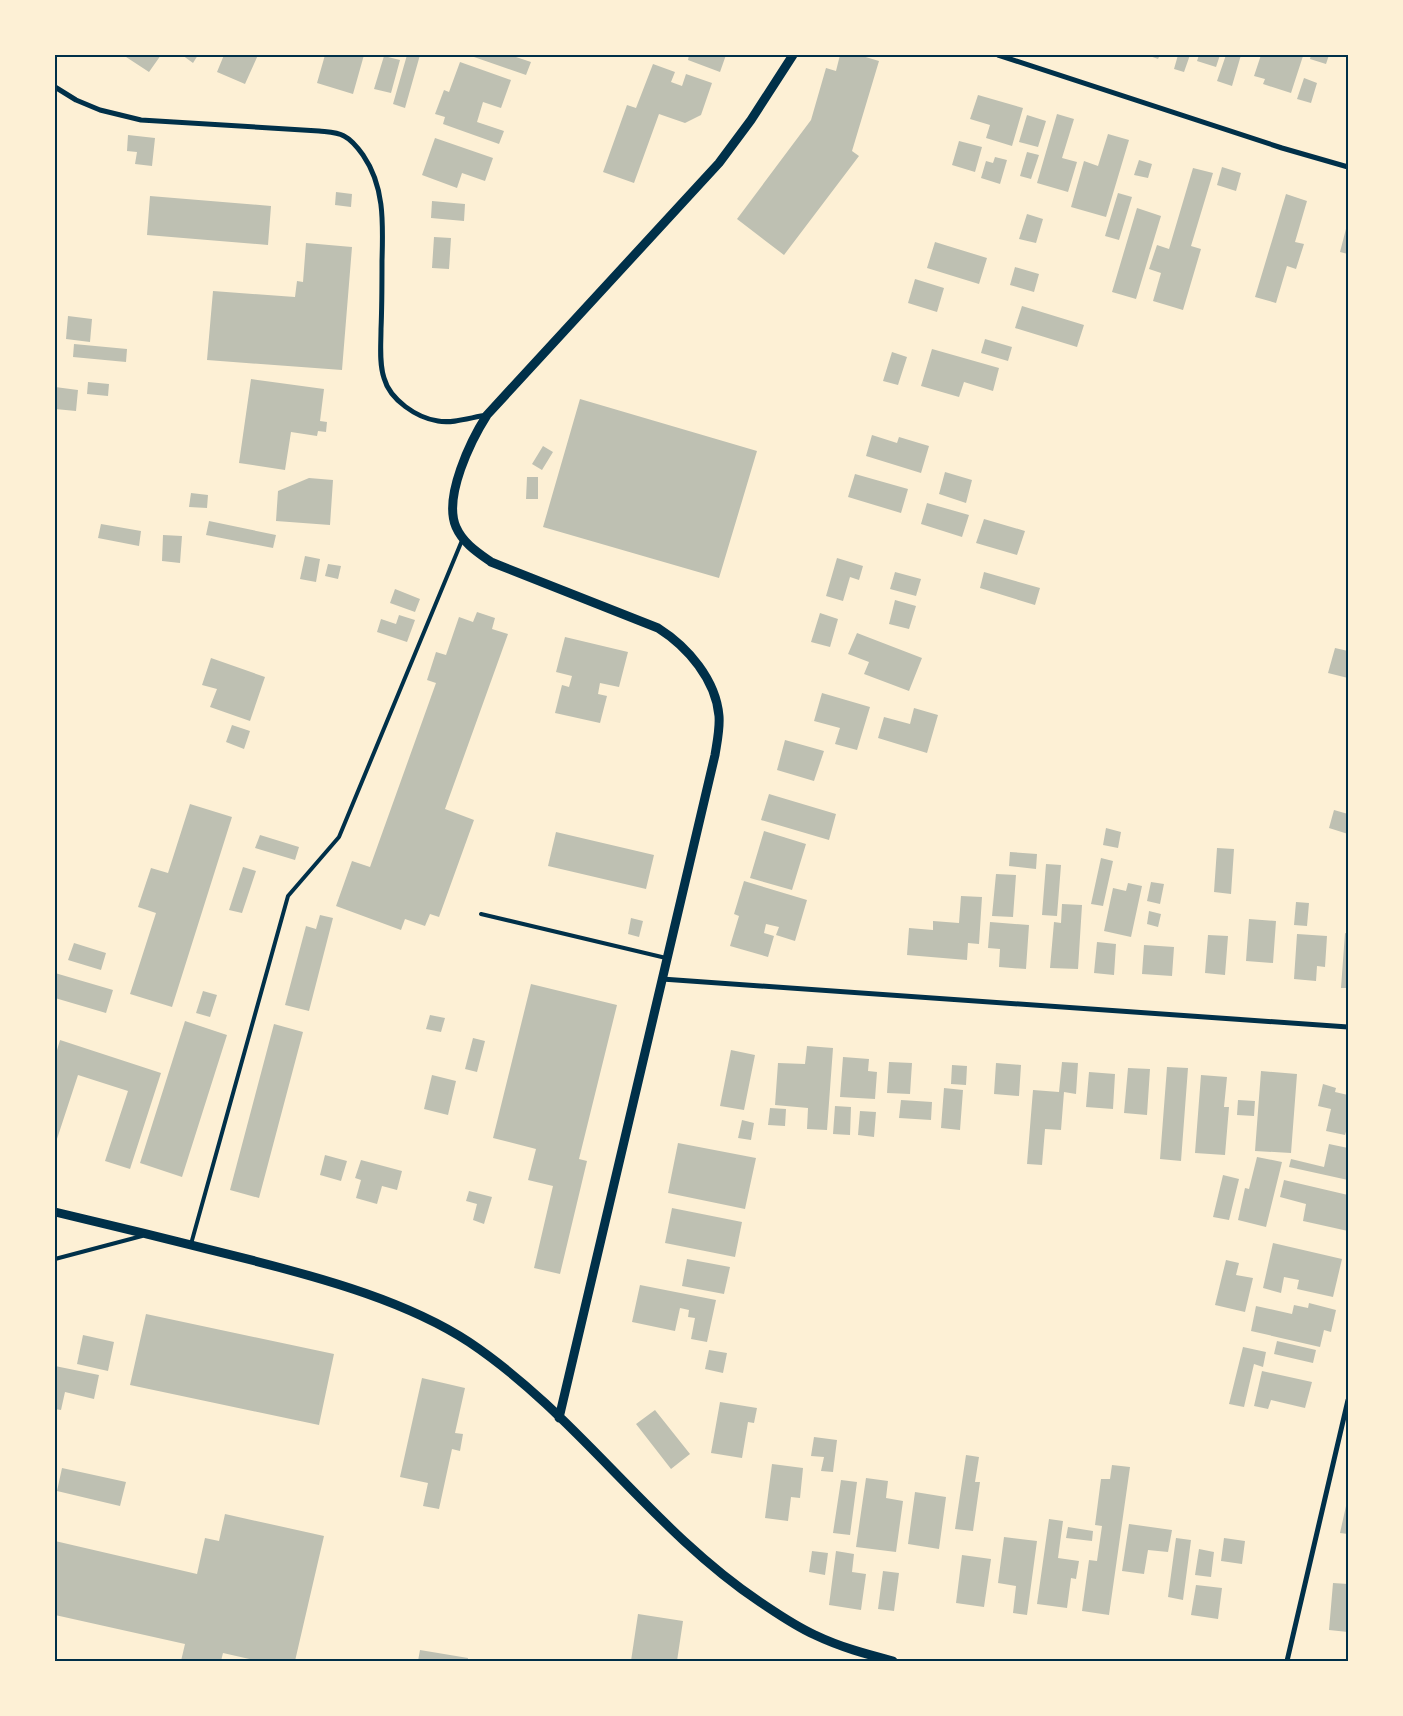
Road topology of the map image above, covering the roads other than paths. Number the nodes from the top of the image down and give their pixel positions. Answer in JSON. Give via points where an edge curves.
{"nodes":[{"id":1,"x":793,"y":55,"type":"edge"},
{"id":2,"x":998,"y":55,"type":"edge"},
{"id":3,"x":55,"y":87,"type":"edge"},
{"id":4,"x":1348,"y":167,"type":"edge"},
{"id":5,"x":488,"y":415,"type":"junction"},
{"id":6,"x":463,"y":538,"type":"junction"},
{"id":7,"x":481,"y":914,"type":"dead end"},
{"id":8,"x":667,"y":959,"type":"junction"},
{"id":9,"x":662,"y":979,"type":"junction"},
{"id":10,"x":1348,"y":1027,"type":"edge"},
{"id":11,"x":55,"y":1212,"type":"edge"},
{"id":12,"x":148,"y":1234,"type":"junction"},
{"id":13,"x":190,"y":1244,"type":"junction"},
{"id":14,"x":55,"y":1259,"type":"edge"},
{"id":15,"x":1348,"y":1400,"type":"edge"},
{"id":16,"x":559,"y":1418,"type":"junction"},
{"id":17,"x":894,"y":1661,"type":"edge"},
{"id":18,"x":1287,"y":1661,"type":"edge"}],
"edges":[{"from":1,"to":5,"type":"street","via":[[719,163]]},
{"from":2,"to":4,"type":"street"},
{"from":3,"to":5,"type":"street","via":[[100,110],[141,120],[318,130],[350,140],[367,160],[381,196],[381,351],[384,379],[390,392],[423,417],[438,421]]},
{"from":5,"to":6,"type":"street","via":[[468,448],[455,492],[452,513]]},
{"from":6,"to":8,"type":"street","via":[[491,562],[658,628],[687,652],[713,691],[719,718],[715,755]]},
{"from":6,"to":13,"type":"lane","via":[[339,837],[288,896]]},
{"from":7,"to":8,"type":"lane"},
{"from":8,"to":9,"type":"street"},
{"from":9,"to":10,"type":"street"},
{"from":9,"to":16,"type":"street"},
{"from":11,"to":12,"type":"street"},
{"from":12,"to":13,"type":"street"},
{"from":12,"to":14,"type":"lane"},
{"from":13,"to":16,"type":"street","via":[[364,1293],[436,1324],[492,1358]]},
{"from":15,"to":18,"type":"street"},
{"from":16,"to":17,"type":"street","via":[[684,1542],[735,1585],[813,1634],[859,1652]]}]}
